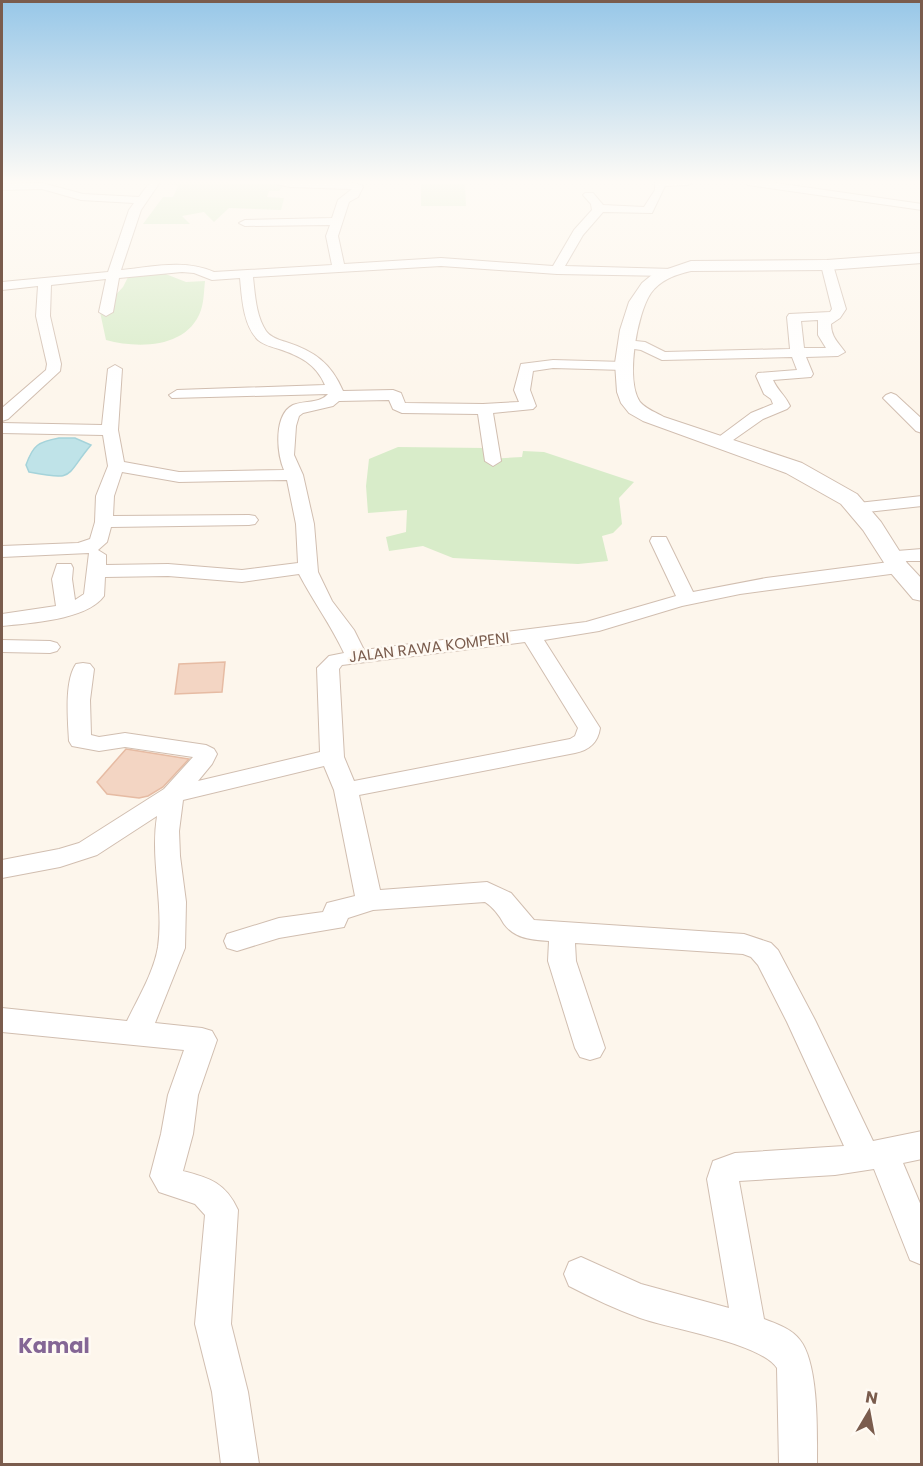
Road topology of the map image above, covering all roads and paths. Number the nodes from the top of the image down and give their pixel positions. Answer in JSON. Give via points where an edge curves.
{"nodes":[{"id":1,"x":122,"y":250,"type":"edge"},
{"id":2,"x":335,"y":250,"type":"edge"},
{"id":3,"x":566,"y":250,"type":"edge"},
{"id":4,"x":921,"y":258,"type":"edge"},
{"id":5,"x":827,"y":265,"type":"junction"},
{"id":6,"x":339,"y":268,"type":"junction"},
{"id":7,"x":557,"y":270,"type":"junction"},
{"id":8,"x":669,"y":272,"type":"junction"},
{"id":9,"x":246,"y":273,"type":"junction"},
{"id":10,"x":113,"y":275,"type":"junction"},
{"id":11,"x":45,"y":282,"type":"junction"},
{"id":12,"x":2,"y":286,"type":"edge"},
{"id":13,"x":106,"y":312,"type":"dead end"},
{"id":14,"x":833,"y":316,"type":"junction"},
{"id":15,"x":626,"y":344,"type":"junction"},
{"id":16,"x":798,"y":355,"type":"junction"},
{"id":17,"x":624,"y":366,"type":"junction"},
{"id":18,"x":115,"y":369,"type":"dead end"},
{"id":19,"x":335,"y":393,"type":"junction"},
{"id":20,"x":177,"y":395,"type":"dead end"},
{"id":21,"x":891,"y":398,"type":"dead end"},
{"id":22,"x":483,"y":409,"type":"junction"},
{"id":23,"x":2,"y":416,"type":"edge"},
{"id":24,"x":2,"y":428,"type":"edge"},
{"id":25,"x":921,"y":428,"type":"edge"},
{"id":26,"x":111,"y":430,"type":"junction"},
{"id":27,"x":720,"y":442,"type":"junction"},
{"id":28,"x":493,"y":461,"type":"dead end"},
{"id":29,"x":116,"y":466,"type":"junction"},
{"id":30,"x":294,"y":475,"type":"junction"},
{"id":31,"x":921,"y":501,"type":"edge"},
{"id":32,"x":858,"y":508,"type":"junction"},
{"id":33,"x":249,"y":520,"type":"dead end"},
{"id":34,"x":104,"y":522,"type":"junction"},
{"id":35,"x":659,"y":541,"type":"dead end"},
{"id":36,"x":98,"y":542,"type":"junction"},
{"id":37,"x":2,"y":551,"type":"edge"},
{"id":38,"x":921,"y":555,"type":"edge"},
{"id":39,"x":894,"y":562,"type":"junction"},
{"id":40,"x":307,"y":567,"type":"junction"},
{"id":41,"x":64,"y":568,"type":"dead end"},
{"id":42,"x":96,"y":571,"type":"junction"},
{"id":43,"x":921,"y":594,"type":"edge"},
{"id":44,"x":687,"y":599,"type":"junction"},
{"id":45,"x":67,"y":610,"type":"junction"},
{"id":46,"x":2,"y":620,"type":"edge"},
{"id":47,"x":530,"y":634,"type":"junction"},
{"id":48,"x":2,"y":646,"type":"edge"},
{"id":49,"x":50,"y":647,"type":"dead end"},
{"id":50,"x":356,"y":655,"type":"junction"},
{"id":51,"x":83,"y":669,"type":"dead end"},
{"id":52,"x":332,"y":757,"type":"junction"},
{"id":53,"x":346,"y":789,"type":"junction"},
{"id":54,"x":172,"y":795,"type":"junction"},
{"id":55,"x":2,"y":869,"type":"edge"},
{"id":56,"x":369,"y":901,"type":"junction"},
{"id":57,"x":562,"y":933,"type":"junction"},
{"id":58,"x":237,"y":941,"type":"dead end"},
{"id":59,"x":2,"y":1020,"type":"edge"},
{"id":60,"x":136,"y":1033,"type":"junction"},
{"id":61,"x":590,"y":1047,"type":"dead end"},
{"id":62,"x":921,"y":1145,"type":"edge"},
{"id":63,"x":874,"y":1155,"type":"junction"},
{"id":64,"x":921,"y":1249,"type":"edge"},
{"id":65,"x":581,"y":1274,"type":"dead end"},
{"id":66,"x":746,"y":1330,"type":"junction"},
{"id":67,"x":240,"y":1464,"type":"edge"},
{"id":68,"x":798,"y":1464,"type":"edge"}],
"edges":[{"from":1,"to":10,"type":"street"},
{"from":2,"to":6,"type":"street"},
{"from":3,"to":7,"type":"street"},
{"from":4,"to":5,"type":"street"},
{"from":5,"to":8,"type":"street","via":[[691,266]]},
{"from":5,"to":14,"type":"street","via":[[839,309]]},
{"from":6,"to":7,"type":"street","via":[[441,262]]},
{"from":6,"to":9,"type":"street"},
{"from":7,"to":8,"type":"street"},
{"from":8,"to":15,"type":"street","via":[[644,292]]},
{"from":9,"to":10,"type":"street","via":[[210,276],[182,268]]},
{"from":9,"to":19,"type":"street","via":[[248,297],[260,334],[320,362]]},
{"from":10,"to":11,"type":"street"},
{"from":10,"to":13,"type":"street"},
{"from":11,"to":12,"type":"street"},
{"from":11,"to":23,"type":"street","via":[[43,316],[53,371]]},
{"from":14,"to":16,"type":"street","via":[[794,317]]},
{"from":14,"to":16,"type":"street","via":[[824,322],[823,329],[838,352]]},
{"from":15,"to":16,"type":"street","via":[[645,346],[662,356]]},
{"from":15,"to":17,"type":"street"},
{"from":16,"to":27,"type":"street","via":[[805,374],[763,377],[782,406],[756,416]]},
{"from":17,"to":22,"type":"street","via":[[526,367],[522,390],[529,405]]},
{"from":17,"to":27,"type":"street","via":[[625,388],[640,411],[657,421]]},
{"from":18,"to":26,"type":"street"},
{"from":19,"to":20,"type":"street"},
{"from":19,"to":22,"type":"street","via":[[393,394],[399,407]]},
{"from":19,"to":30,"type":"street","via":[[328,403],[298,409],[289,420],[286,455]]},
{"from":21,"to":25,"type":"street"},
{"from":22,"to":28,"type":"street"},
{"from":24,"to":26,"type":"street"},
{"from":26,"to":29,"type":"street"},
{"from":27,"to":32,"type":"street","via":[[800,471]]},
{"from":29,"to":30,"type":"street","via":[[179,477]]},
{"from":29,"to":34,"type":"street","via":[[105,496]]},
{"from":30,"to":40,"type":"street","via":[[305,524]]},
{"from":31,"to":32,"type":"street"},
{"from":32,"to":39,"type":"street"},
{"from":33,"to":34,"type":"street"},
{"from":34,"to":36,"type":"street"},
{"from":35,"to":44,"type":"street"},
{"from":36,"to":37,"type":"street","via":[[78,549]]},
{"from":36,"to":42,"type":"street"},
{"from":38,"to":39,"type":"street","name":"JALAN RAWA KOMPENI"},
{"from":39,"to":43,"type":"street"},
{"from":39,"to":44,"type":"street","name":"JALAN RAWA KOMPENI"},
{"from":40,"to":42,"type":"street","via":[[242,576],[168,570]]},
{"from":40,"to":50,"type":"street","via":[[314,586]]},
{"from":41,"to":45,"type":"street"},
{"from":42,"to":45,"type":"street","via":[[93,598]]},
{"from":44,"to":47,"type":"street","name":"JALAN RAWA KOMPENI","via":[[619,622]]},
{"from":45,"to":46,"type":"street"},
{"from":47,"to":50,"type":"street","name":"JALAN RAWA KOMPENI"},
{"from":47,"to":53,"type":"street","via":[[585,719],[589,734],[585,742]]},
{"from":48,"to":49,"type":"street"},
{"from":50,"to":52,"type":"street","name":"JALAN RAWA KOMPENI","via":[[336,660],[328,668]]},
{"from":51,"to":54,"type":"street","via":[[80,741],[99,744],[125,740],[206,754]]},
{"from":52,"to":53,"type":"street"},
{"from":52,"to":54,"type":"street"},
{"from":53,"to":56,"type":"street"},
{"from":54,"to":55,"type":"street","via":[[88,849]]},
{"from":54,"to":60,"type":"street","via":[[167,831],[173,902],[171,948]]},
{"from":56,"to":57,"type":"street","via":[[487,892],[500,896],[525,929]]},
{"from":56,"to":58,"type":"street","via":[[336,910],[335,920],[279,928]]},
{"from":57,"to":61,"type":"street","via":[[562,961]]},
{"from":57,"to":63,"type":"street","via":[[744,944],[761,950]]},
{"from":59,"to":60,"type":"street"},
{"from":60,"to":67,"type":"street","via":[[202,1040],[183,1095],[166,1176],[170,1182],[205,1192],[222,1210],[213,1324],[230,1392]]},
{"from":62,"to":63,"type":"street"},
{"from":63,"to":64,"type":"street"},
{"from":63,"to":66,"type":"street","via":[[724,1171],[747,1311]]},
{"from":65,"to":66,"type":"street","via":[[654,1306]]},
{"from":66,"to":68,"type":"street","via":[[783,1346],[792,1358]]}]}
